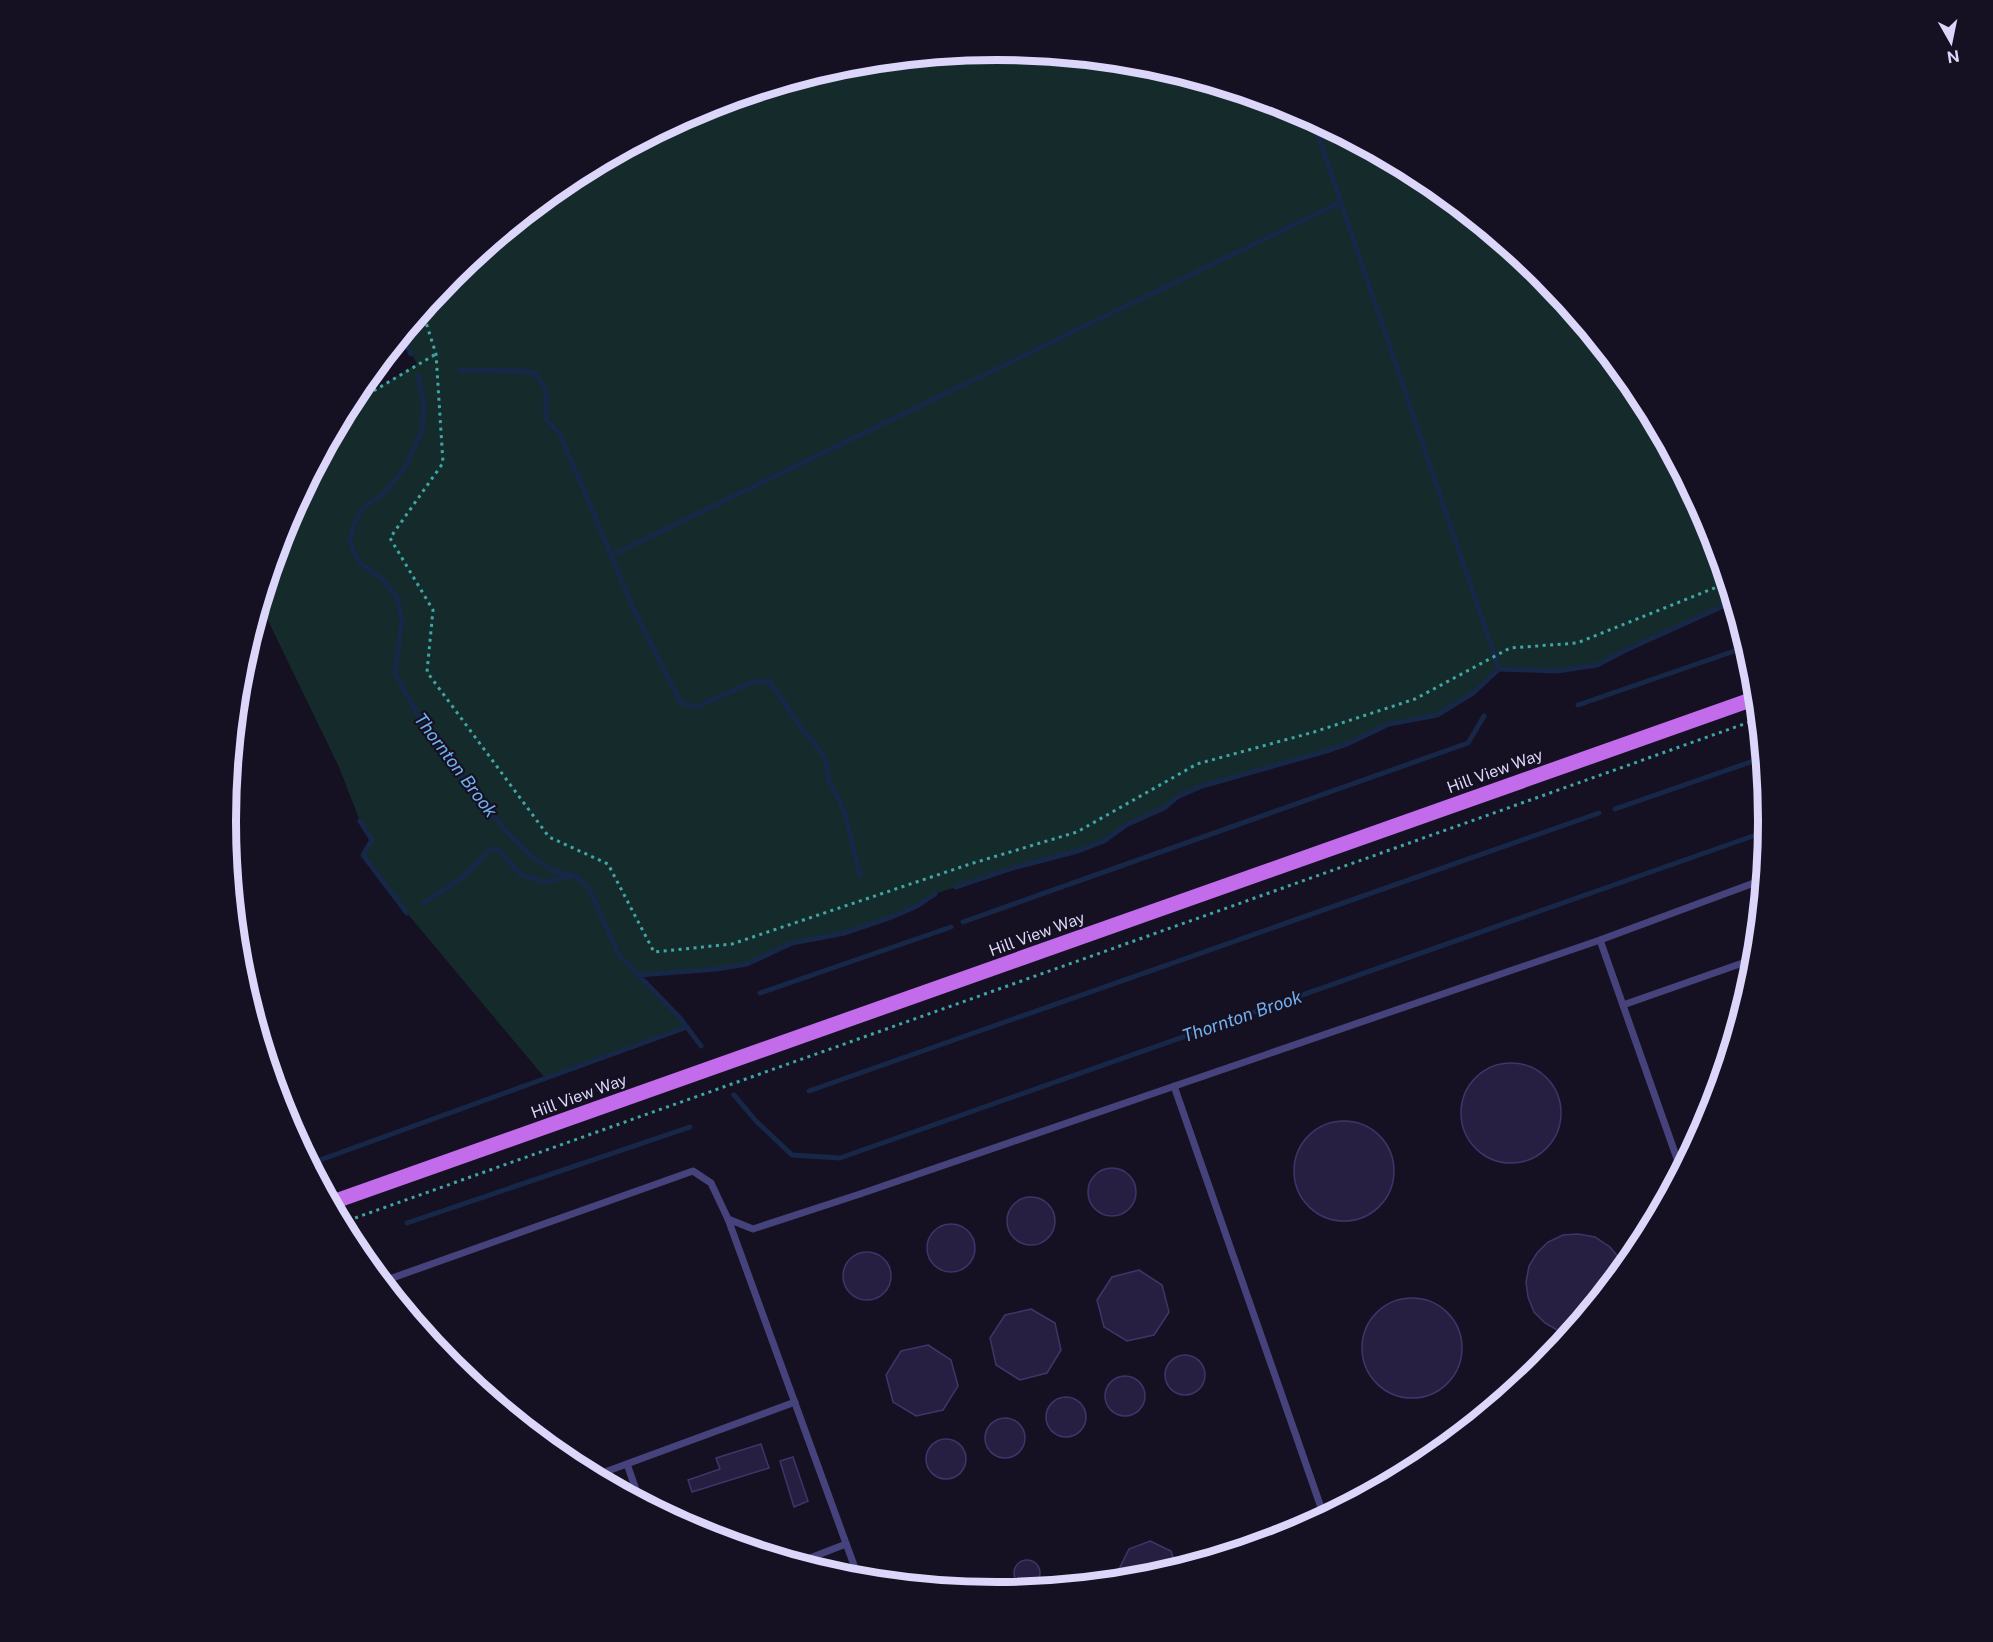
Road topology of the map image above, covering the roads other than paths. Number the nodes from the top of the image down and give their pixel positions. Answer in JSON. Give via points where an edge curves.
{"nodes":[{"id":1,"x":1748,"y":701,"type":"edge"},
{"id":2,"x":1755,"y":883,"type":"edge"},
{"id":3,"x":1600,"y":939,"type":"junction"},
{"id":4,"x":1744,"y":962,"type":"edge"},
{"id":5,"x":1623,"y":1005,"type":"junction"},
{"id":6,"x":1174,"y":1086,"type":"junction"},
{"id":7,"x":1678,"y":1161,"type":"edge"},
{"id":8,"x":337,"y":1201,"type":"edge"},
{"id":9,"x":728,"y":1219,"type":"junction"},
{"id":10,"x":389,"y":1279,"type":"edge"},
{"id":11,"x":795,"y":1402,"type":"junction"},
{"id":12,"x":627,"y":1464,"type":"junction"},
{"id":13,"x":604,"y":1472,"type":"edge"},
{"id":14,"x":637,"y":1491,"type":"edge"},
{"id":15,"x":1322,"y":1509,"type":"edge"},
{"id":16,"x":846,"y":1544,"type":"junction"},
{"id":17,"x":809,"y":1558,"type":"edge"},
{"id":18,"x":855,"y":1568,"type":"edge"}],
"edges":[{"from":1,"to":8,"type":"main road","name":"Hill View Way"},
{"from":2,"to":3,"type":"lane"},
{"from":3,"to":5,"type":"lane"},
{"from":3,"to":6,"type":"lane"},
{"from":4,"to":5,"type":"lane"},
{"from":5,"to":7,"type":"lane"},
{"from":6,"to":9,"type":"lane","via":[[753,1229]]},
{"from":6,"to":15,"type":"lane"},
{"from":9,"to":10,"type":"lane","via":[[711,1183],[693,1171]]},
{"from":9,"to":11,"type":"lane"},
{"from":11,"to":12,"type":"lane"},
{"from":11,"to":16,"type":"lane"},
{"from":12,"to":13,"type":"lane"},
{"from":12,"to":14,"type":"lane"},
{"from":16,"to":17,"type":"lane"},
{"from":16,"to":18,"type":"lane"}]}
